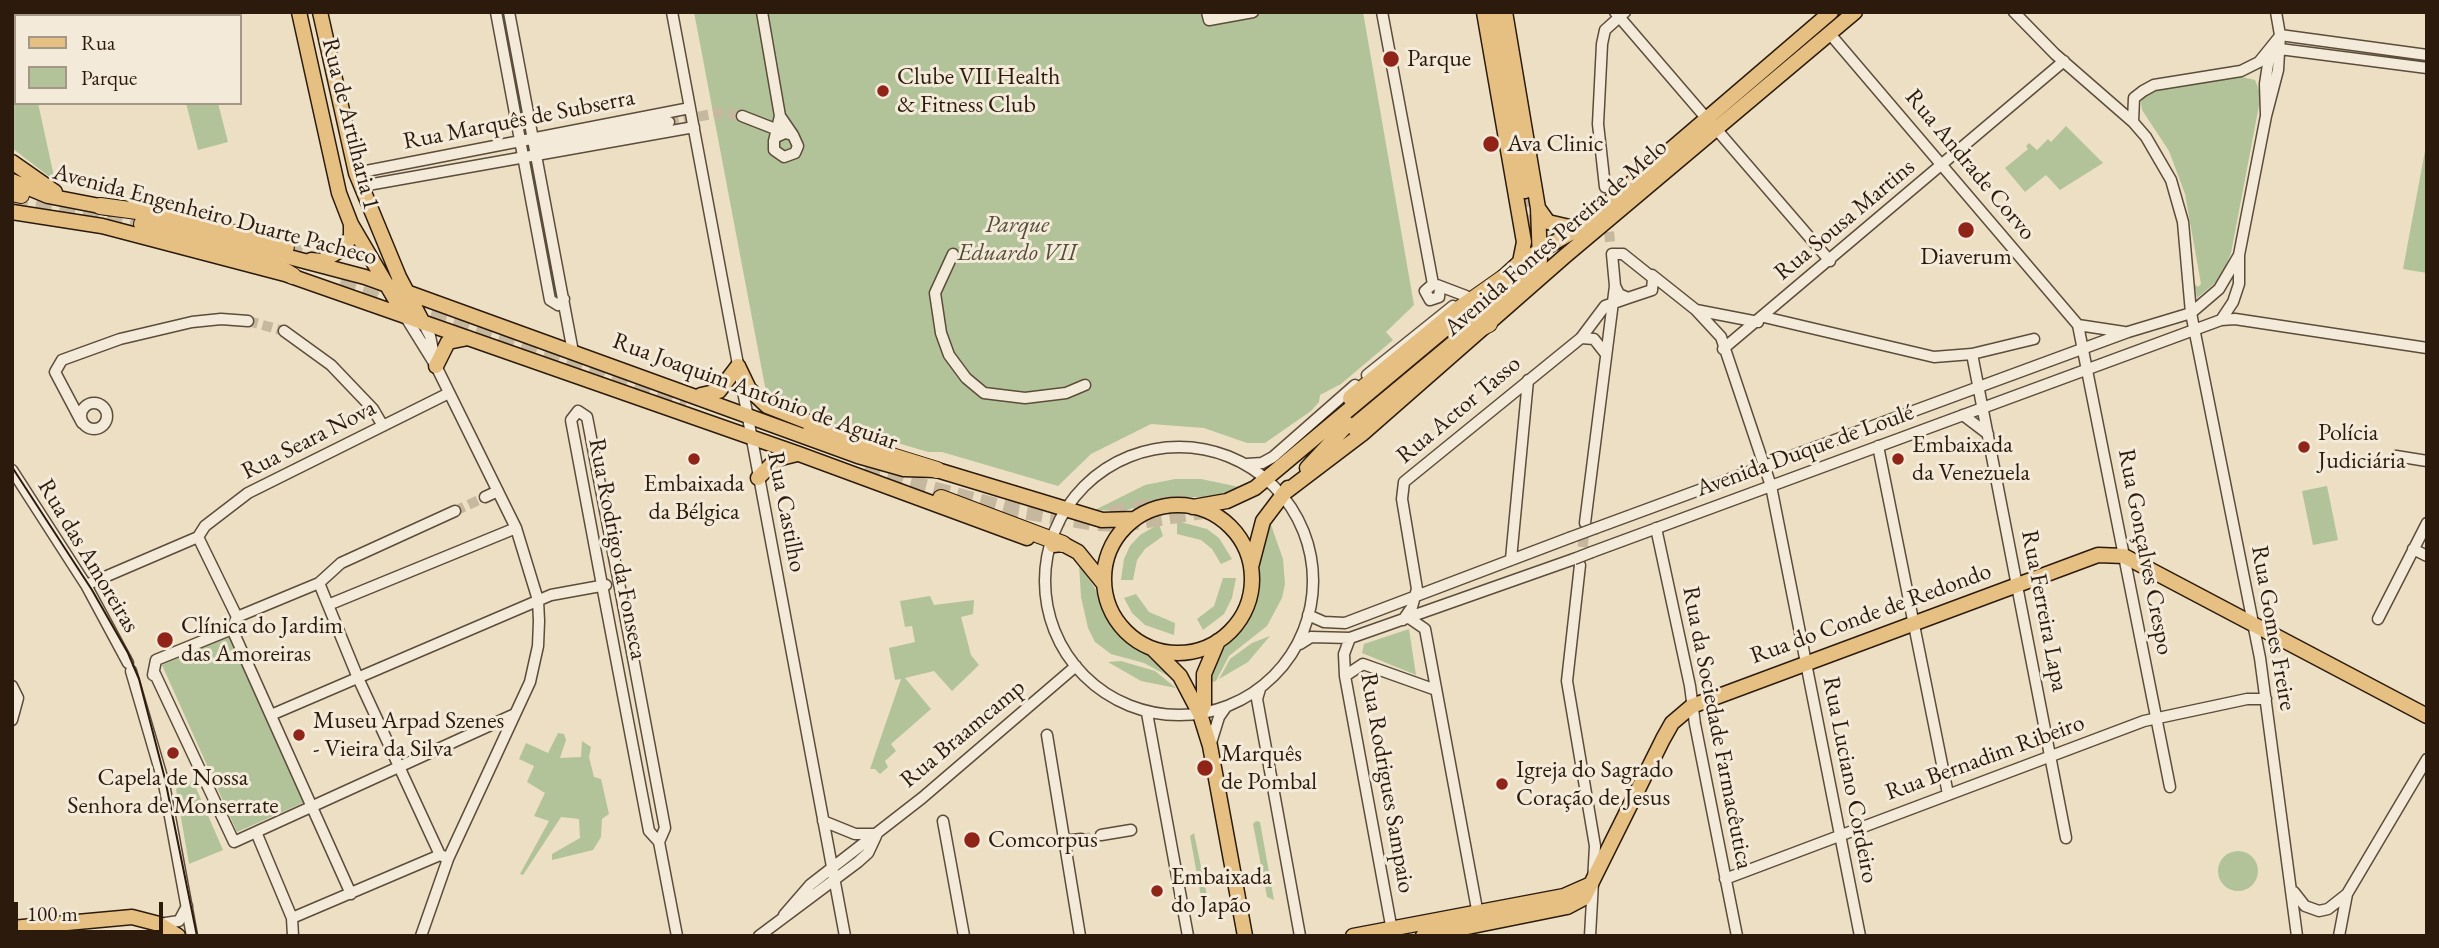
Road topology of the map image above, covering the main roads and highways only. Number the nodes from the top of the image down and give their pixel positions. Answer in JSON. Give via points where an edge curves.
{"nodes":[{"id":1,"x":299,"y":12,"type":"edge"},
{"id":2,"x":320,"y":12,"type":"edge"},
{"id":3,"x":1484,"y":12,"type":"edge"},
{"id":4,"x":1495,"y":12,"type":"edge"},
{"id":5,"x":1505,"y":12,"type":"edge"},
{"id":6,"x":1832,"y":12,"type":"edge"},
{"id":7,"x":1855,"y":12,"type":"edge"},
{"id":8,"x":1815,"y":17,"type":"edge"},
{"id":9,"x":12,"y":162,"type":"edge"},
{"id":10,"x":15,"y":189,"type":"edge"},
{"id":11,"x":1525,"y":191,"type":"tunnel mouth"},
{"id":12,"x":69,"y":199,"type":"junction"},
{"id":13,"x":100,"y":206,"type":"junction"},
{"id":14,"x":1538,"y":208,"type":"junction"},
{"id":15,"x":12,"y":212,"type":"edge"},
{"id":16,"x":142,"y":224,"type":"tunnel mouth"},
{"id":17,"x":351,"y":225,"type":"junction"},
{"id":18,"x":1578,"y":229,"type":"junction"},
{"id":19,"x":286,"y":247,"type":"tunnel mouth"},
{"id":20,"x":1541,"y":251,"type":"junction"},
{"id":21,"x":302,"y":260,"type":"junction"},
{"id":22,"x":1520,"y":262,"type":"junction"},
{"id":23,"x":296,"y":277,"type":"junction"},
{"id":24,"x":399,"y":277,"type":"junction"},
{"id":25,"x":1496,"y":282,"type":"junction"},
{"id":26,"x":385,"y":285,"type":"junction"},
{"id":27,"x":406,"y":292,"type":"junction"},
{"id":28,"x":405,"y":316,"type":"junction"},
{"id":29,"x":422,"y":323,"type":"junction"},
{"id":30,"x":1489,"y":324,"type":"junction"},
{"id":31,"x":471,"y":337,"type":"junction"},
{"id":32,"x":436,"y":366,"type":"road end"},
{"id":33,"x":689,"y":393,"type":"junction"},
{"id":34,"x":1351,"y":398,"type":"tunnel mouth"},
{"id":35,"x":796,"y":419,"type":"junction"},
{"id":36,"x":770,"y":422,"type":"junction"},
{"id":37,"x":1354,"y":427,"type":"dead end"},
{"id":38,"x":811,"y":431,"type":"dead end"},
{"id":39,"x":799,"y":454,"type":"junction"},
{"id":40,"x":937,"y":470,"type":"junction"},
{"id":41,"x":758,"y":478,"type":"road end"},
{"id":42,"x":1283,"y":495,"type":"junction"},
{"id":43,"x":941,"y":498,"type":"dead end"},
{"id":44,"x":1193,"y":507,"type":"junction"},
{"id":45,"x":1135,"y":519,"type":"junction"},
{"id":46,"x":1055,"y":543,"type":"junction"},
{"id":47,"x":1251,"y":567,"type":"junction"},
{"id":48,"x":1104,"y":584,"type":"junction"},
{"id":49,"x":1218,"y":641,"type":"junction"},
{"id":50,"x":1149,"y":646,"type":"junction"},
{"id":51,"x":1200,"y":715,"type":"junction"},
{"id":52,"x":2427,"y":716,"type":"edge"},
{"id":53,"x":1479,"y":919,"type":"junction"},
{"id":54,"x":12,"y":928,"type":"edge"},
{"id":55,"x":1392,"y":932,"type":"edge"},
{"id":56,"x":178,"y":936,"type":"edge"},
{"id":57,"x":1245,"y":936,"type":"edge"},
{"id":58,"x":1353,"y":936,"type":"edge"},
{"id":59,"x":1423,"y":936,"type":"edge"}],
"edges":[{"from":1,"to":17,"type":"main road","name":"Rua de Artilharia 1"},
{"from":2,"to":24,"type":"main road","name":"Rua de Artilharia 1","via":[[359,179]]},
{"from":3,"to":22,"type":"main road","via":[[1524,242]]},
{"from":4,"to":11,"type":"main road"},
{"from":5,"to":14,"type":"main road"},
{"from":6,"to":8,"type":"main road","name":"Avenida Fontes Pereira de Melo"},
{"from":7,"to":30,"type":"main road","name":"Avenida Fontes Pereira de Melo"},
{"from":8,"to":18,"type":"main road","name":"Avenida Fontes Pereira de Melo","via":[[1707,119]]},
{"from":9,"to":12,"type":"main road"},
{"from":10,"to":12,"type":"main road","name":"Avenida Engenheiro Duarte Pacheco"},
{"from":12,"to":13,"type":"main road","name":"Avenida Engenheiro Duarte Pacheco"},
{"from":13,"to":19,"type":"highway","via":[[154,212]]},
{"from":13,"to":21,"type":"main road","name":"Avenida Engenheiro Duarte Pacheco"},
{"from":14,"to":18,"type":"main road","via":[[1548,222]]},
{"from":14,"to":20,"type":"main road"},
{"from":15,"to":23,"type":"main road","name":"Avenida Engenheiro Duarte Pacheco","via":[[102,226]]},
{"from":16,"to":23,"type":"highway","via":[[261,257]]},
{"from":17,"to":21,"type":"main road","via":[[348,243],[333,256],[322,261]]},
{"from":17,"to":26,"type":"main road","name":"Rua de Artilharia 1"},
{"from":18,"to":20,"type":"main road","name":"Avenida Fontes Pereira de Melo"},
{"from":20,"to":22,"type":"main road","name":"Avenida Fontes Pereira de Melo"},
{"from":20,"to":42,"type":"main road","via":[[1534,268],[1339,431]]},
{"from":21,"to":26,"type":"main road","name":"Avenida Engenheiro Duarte Pacheco"},
{"from":22,"to":25,"type":"main road","name":"Avenida Fontes Pereira de Melo"},
{"from":23,"to":26,"type":"main road","via":[[370,295]]},
{"from":23,"to":28,"type":"main road","name":"Avenida Engenheiro Duarte Pacheco"},
{"from":24,"to":26,"type":"main road"},
{"from":24,"to":27,"type":"main road","name":"Rua de Artilharia 1"},
{"from":25,"to":34,"type":"highway","name":"Avenida Fontes Pereira de Melo"},
{"from":25,"to":44,"type":"main road","name":"Avenida Fontes Pereira de Melo","via":[[1460,319],[1267,479],[1234,498]]},
{"from":26,"to":27,"type":"main road","name":"Avenida Engenheiro Duarte Pacheco"},
{"from":26,"to":28,"type":"main road","name":"Rua de Artilharia 1"},
{"from":27,"to":29,"type":"main road","name":"Rua de Artilharia 1"},
{"from":27,"to":33,"type":"main road","name":"Rua Joaquim António de Aguiar"},
{"from":28,"to":29,"type":"main road","name":"Avenida Engenheiro Duarte Pacheco"},
{"from":29,"to":31,"type":"main road","name":"Rua Joaquim António de Aguiar"},
{"from":30,"to":37,"type":"highway","via":[[1462,337]]},
{"from":30,"to":42,"type":"main road","name":"Avenida Fontes Pereira de Melo"},
{"from":31,"to":32,"type":"main road","via":[[448,342]]},
{"from":31,"to":39,"type":"main road","name":"Rua Joaquim António de Aguiar"},
{"from":33,"to":35,"type":"main road","via":[[716,393],[738,366],[754,395],[771,409]]},
{"from":33,"to":36,"type":"main road","name":"Rua Joaquim António de Aguiar"},
{"from":35,"to":36,"type":"main road"},
{"from":35,"to":40,"type":"main road"},
{"from":36,"to":40,"type":"main road","name":"Rua Joaquim António de Aguiar","via":[[897,468]]},
{"from":38,"to":40,"type":"highway"},
{"from":39,"to":41,"type":"main road","via":[[777,458]]},
{"from":39,"to":46,"type":"main road","name":"Rua Joaquim António de Aguiar"},
{"from":40,"to":45,"type":"main road","name":"Rua Joaquim António de Aguiar","via":[[1110,522]]},
{"from":42,"to":47,"type":"main road","via":[[1263,522]]},
{"from":43,"to":46,"type":"highway"},
{"from":44,"to":45,"type":"main road","via":[[1163,507]]},
{"from":44,"to":47,"type":"main road","via":[[1228,525],[1243,544]]},
{"from":45,"to":48,"type":"main road","via":[[1111,547]]},
{"from":46,"to":48,"type":"main road","name":"Rua Joaquim António de Aguiar","via":[[1084,557]]},
{"from":47,"to":49,"type":"main road","via":[[1251,590],[1244,612]]},
{"from":48,"to":50,"type":"main road","via":[[1118,621]]},
{"from":49,"to":50,"type":"main road","via":[[1184,652]]},
{"from":49,"to":51,"type":"main road","via":[[1204,674]]},
{"from":50,"to":51,"type":"main road","via":[[1180,676]]},
{"from":51,"to":57,"type":"main road","via":[[1210,746]]},
{"from":52,"to":53,"type":"main road","name":"Rua do Conde de Redondo","via":[[2124,556],[2098,555],[1692,706],[1663,738],[1593,881],[1566,902]]},
{"from":53,"to":55,"type":"main road"},
{"from":53,"to":59,"type":"main road"},
{"from":54,"to":56,"type":"main road","via":[[132,917],[159,924]]},
{"from":55,"to":58,"type":"main road"}]}
